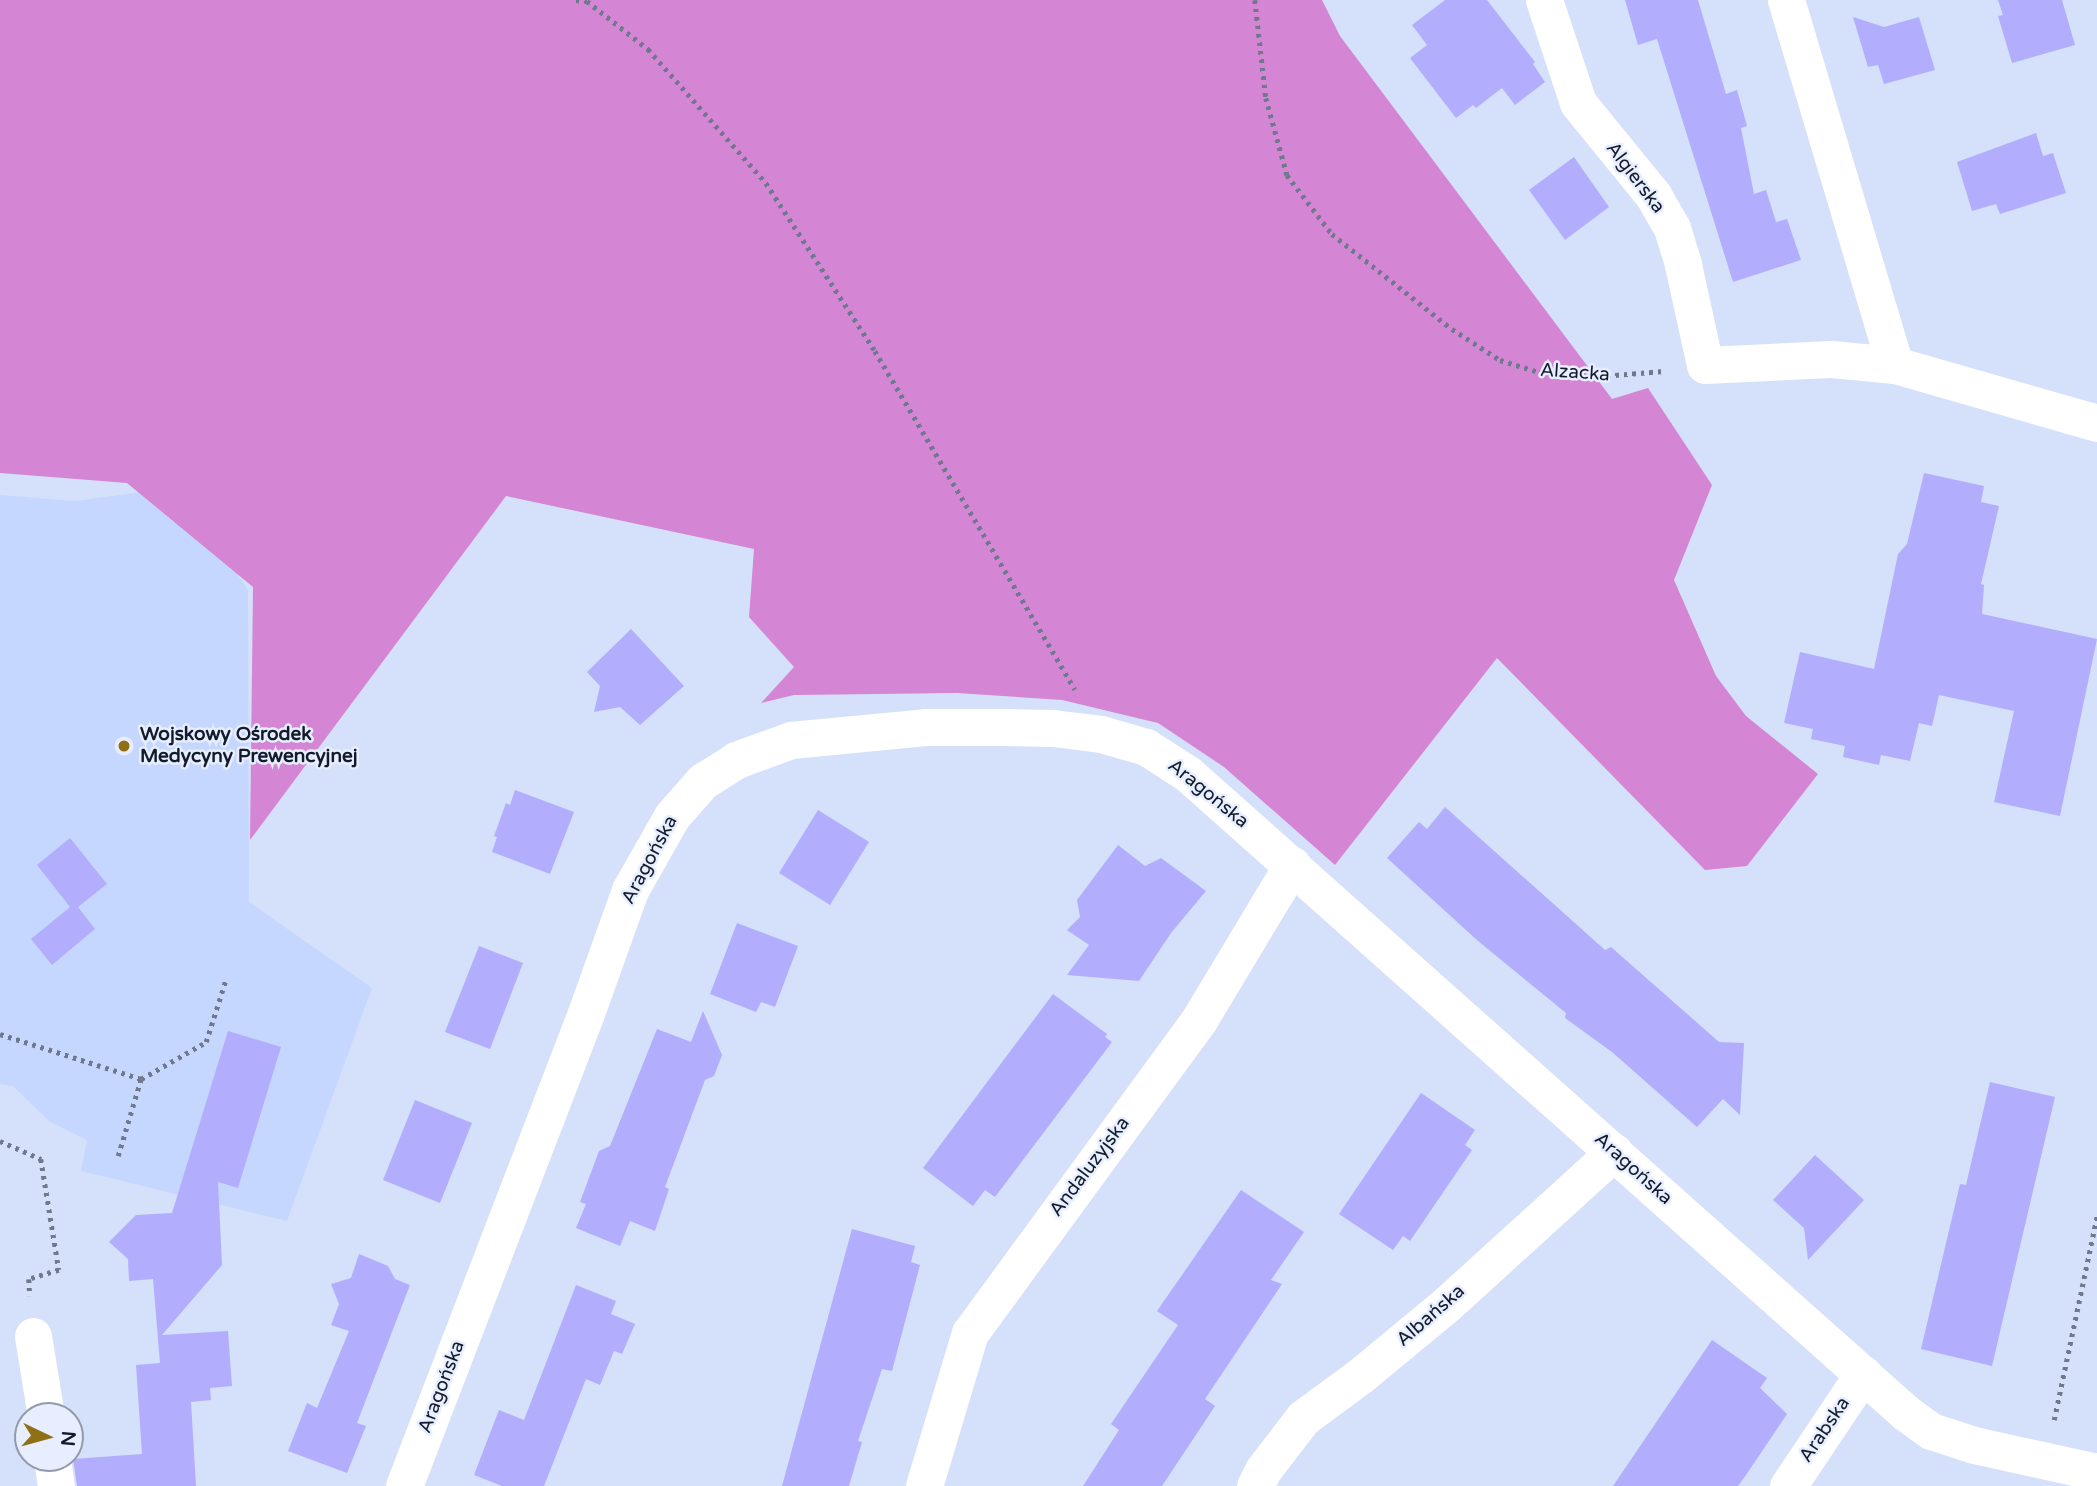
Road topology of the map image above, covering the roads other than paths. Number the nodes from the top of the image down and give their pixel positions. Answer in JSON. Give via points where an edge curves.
{"nodes":[{"id":1,"x":1544,"y":0,"type":"edge"},
{"id":2,"x":1786,"y":0,"type":"edge"},
{"id":3,"x":1895,"y":365,"type":"junction"},
{"id":4,"x":2096,"y":415,"type":"edge"},
{"id":5,"x":1292,"y":865,"type":"junction"},
{"id":6,"x":1614,"y":1152,"type":"junction"},
{"id":7,"x":33,"y":1336,"type":"dead end"},
{"id":8,"x":1863,"y":1374,"type":"junction"},
{"id":9,"x":44,"y":1402,"type":"edge"},
{"id":10,"x":2097,"y":1472,"type":"edge"},
{"id":11,"x":404,"y":1486,"type":"edge"},
{"id":12,"x":924,"y":1486,"type":"edge"},
{"id":13,"x":1255,"y":1486,"type":"edge"},
{"id":14,"x":1788,"y":1486,"type":"edge"},
{"id":15,"x":2094,"y":1486,"type":"edge"}],
"edges":[{"from":1,"to":3,"type":"street","name":"Algierska","via":[[1578,103],[1653,195],[1672,229],[1705,365],[1831,359]]},
{"from":2,"to":3,"type":"street"},
{"from":3,"to":4,"type":"street"},
{"from":5,"to":6,"type":"street","name":"Aragońska"},
{"from":5,"to":11,"type":"street","name":"Aragońska","via":[[1188,774],[1146,747],[1101,734],[1004,727],[841,733],[791,740],[736,760],[704,781],[672,816],[630,890]]},
{"from":5,"to":12,"type":"street","name":"Andaluzyjska","via":[[1199,1020],[970,1333]]},
{"from":6,"to":8,"type":"street","name":"Aragońska"},
{"from":6,"to":13,"type":"street","name":"Albańska","via":[[1447,1304],[1303,1418]]},
{"from":7,"to":9,"type":"street"},
{"from":8,"to":10,"type":"street","name":"Aragońska","via":[[1931,1431]]},
{"from":8,"to":14,"type":"street","name":"Arabska"},
{"from":10,"to":15,"type":"street"}]}
